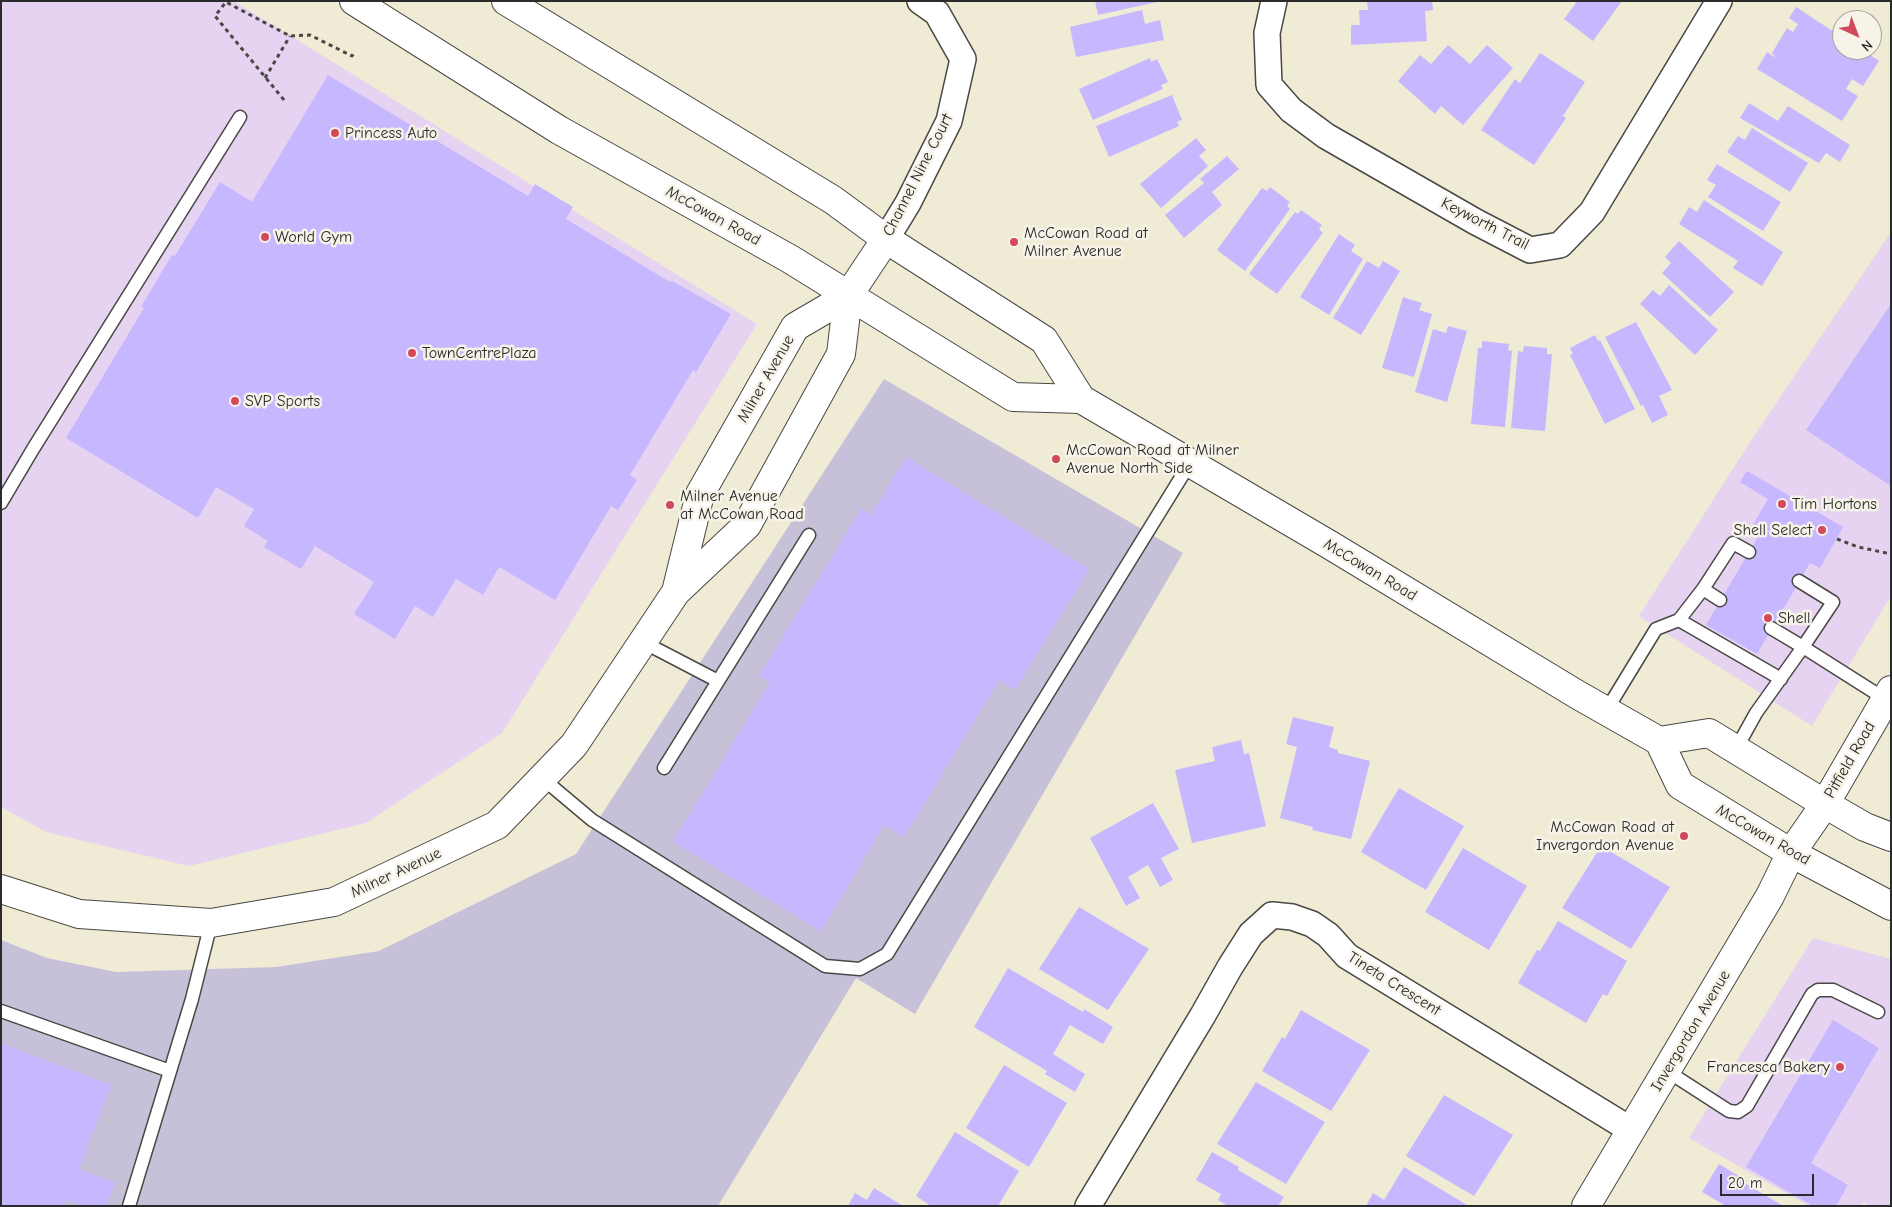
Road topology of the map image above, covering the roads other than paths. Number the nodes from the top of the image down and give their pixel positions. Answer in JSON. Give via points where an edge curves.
{"nodes":[{"id":1,"x":354,"y":1,"type":"edge"},
{"id":2,"x":506,"y":1,"type":"edge"},
{"id":3,"x":920,"y":1,"type":"edge"},
{"id":4,"x":1274,"y":1,"type":"edge"},
{"id":5,"x":1719,"y":1,"type":"edge"},
{"id":6,"x":240,"y":117,"type":"dead end"},
{"id":7,"x":886,"y":239,"type":"junction"},
{"id":8,"x":848,"y":296,"type":"junction"},
{"id":9,"x":1081,"y":399,"type":"junction"},
{"id":10,"x":1190,"y":463,"type":"junction"},
{"id":11,"x":1,"y":503,"type":"edge"},
{"id":12,"x":809,"y":535,"type":"dead end"},
{"id":13,"x":1749,"y":552,"type":"dead end"},
{"id":14,"x":1799,"y":581,"type":"dead end"},
{"id":15,"x":1703,"y":589,"type":"junction"},
{"id":16,"x":676,"y":592,"type":"junction"},
{"id":17,"x":1720,"y":600,"type":"dead end"},
{"id":18,"x":1680,"y":620,"type":"junction"},
{"id":19,"x":1771,"y":628,"type":"dead end"},
{"id":20,"x":643,"y":642,"type":"junction"},
{"id":21,"x":1803,"y":647,"type":"junction"},
{"id":22,"x":1781,"y":679,"type":"junction"},
{"id":23,"x":718,"y":681,"type":"junction"},
{"id":24,"x":1888,"y":695,"type":"edge"},
{"id":25,"x":1606,"y":711,"type":"junction"},
{"id":26,"x":1659,"y":741,"type":"junction"},
{"id":27,"x":1736,"y":749,"type":"junction"},
{"id":28,"x":664,"y":768,"type":"dead end"},
{"id":29,"x":542,"y":778,"type":"junction"},
{"id":30,"x":1825,"y":804,"type":"junction"},
{"id":31,"x":1891,"y":837,"type":"edge"},
{"id":32,"x":1791,"y":853,"type":"junction"},
{"id":33,"x":1,"y":889,"type":"edge"},
{"id":34,"x":1891,"y":906,"type":"edge"},
{"id":35,"x":211,"y":923,"type":"junction"},
{"id":36,"x":1,"y":1011,"type":"edge"},
{"id":37,"x":1878,"y":1012,"type":"dead end"},
{"id":38,"x":170,"y":1071,"type":"junction"},
{"id":39,"x":1667,"y":1071,"type":"junction"},
{"id":40,"x":1631,"y":1130,"type":"junction"},
{"id":41,"x":129,"y":1206,"type":"edge"},
{"id":42,"x":1088,"y":1206,"type":"edge"},
{"id":43,"x":1586,"y":1206,"type":"edge"}],
"edges":[{"from":1,"to":8,"type":"main road","name":"McCowan Road","via":[[560,130],[790,259]]},
{"from":2,"to":7,"type":"main road","name":"McCowan Road","via":[[833,200]]},
{"from":3,"to":7,"type":"street","name":"Channel Nine Court","via":[[937,13],[963,59],[949,121]]},
{"from":4,"to":5,"type":"street","name":"Keyworth Trail","via":[[1267,33],[1269,85],[1291,110],[1326,136],[1530,250],[1560,245],[1592,212]]},
{"from":6,"to":11,"type":"lane"},
{"from":7,"to":8,"type":"main road","name":"Channel Nine Court"},
{"from":7,"to":9,"type":"main road","name":"McCowan Road","via":[[1044,340]]},
{"from":8,"to":9,"type":"main road","name":"McCowan Road","via":[[1013,396]]},
{"from":8,"to":16,"type":"main road","name":"Milner Avenue","via":[[841,354],[747,525]]},
{"from":8,"to":16,"type":"main road","name":"Milner Avenue","via":[[795,327],[700,494]]},
{"from":9,"to":10,"type":"main road","name":"McCowan Road"},
{"from":10,"to":25,"type":"main road","name":"McCowan Road"},
{"from":10,"to":29,"type":"lane","via":[[887,954],[860,969],[825,966],[592,820]]},
{"from":12,"to":23,"type":"lane"},
{"from":13,"to":15,"type":"lane","via":[[1733,543]]},
{"from":14,"to":21,"type":"lane","via":[[1833,602]]},
{"from":15,"to":17,"type":"lane"},
{"from":15,"to":18,"type":"lane"},
{"from":16,"to":20,"type":"main road","name":"Milner Avenue"},
{"from":18,"to":22,"type":"lane"},
{"from":18,"to":25,"type":"lane","via":[[1656,630]]},
{"from":19,"to":21,"type":"lane"},
{"from":20,"to":23,"type":"lane"},
{"from":20,"to":29,"type":"main road","name":"Milner Avenue","via":[[574,745]]},
{"from":21,"to":22,"type":"lane"},
{"from":21,"to":24,"type":"lane"},
{"from":22,"to":27,"type":"lane","via":[[1756,713]]},
{"from":23,"to":28,"type":"lane"},
{"from":24,"to":30,"type":"main road","name":"Pitfield Road"},
{"from":25,"to":26,"type":"main road","name":"McCowan Road"},
{"from":26,"to":27,"type":"main road","via":[[1709,733]]},
{"from":26,"to":32,"type":"main road","name":"McCowan Road","via":[[1680,785]]},
{"from":27,"to":30,"type":"main road"},
{"from":29,"to":35,"type":"main road","name":"Milner Avenue","via":[[497,825],[334,902]]},
{"from":30,"to":31,"type":"main road","via":[[1865,827]]},
{"from":30,"to":32,"type":"main road","name":"Pitfield Road"},
{"from":32,"to":34,"type":"main road","name":"McCowan Road"},
{"from":32,"to":39,"type":"main road","name":"Invergordon Avenue","via":[[1770,896]]},
{"from":33,"to":35,"type":"main road","name":"Milner Avenue","via":[[79,914]]},
{"from":35,"to":38,"type":"lane"},
{"from":36,"to":38,"type":"lane"},
{"from":37,"to":39,"type":"lane","via":[[1833,990],[1818,990],[1812,994],[1747,1106],[1738,1112],[1729,1111]]},
{"from":38,"to":41,"type":"lane"},
{"from":39,"to":40,"type":"main road","name":"Invergordon Avenue"},
{"from":40,"to":42,"type":"street","name":"Tineta Crescent","via":[[1347,956],[1328,935],[1312,924],[1272,915],[1251,934],[1230,967]]},
{"from":40,"to":43,"type":"main road","name":"Invergordon Avenue"}]}
